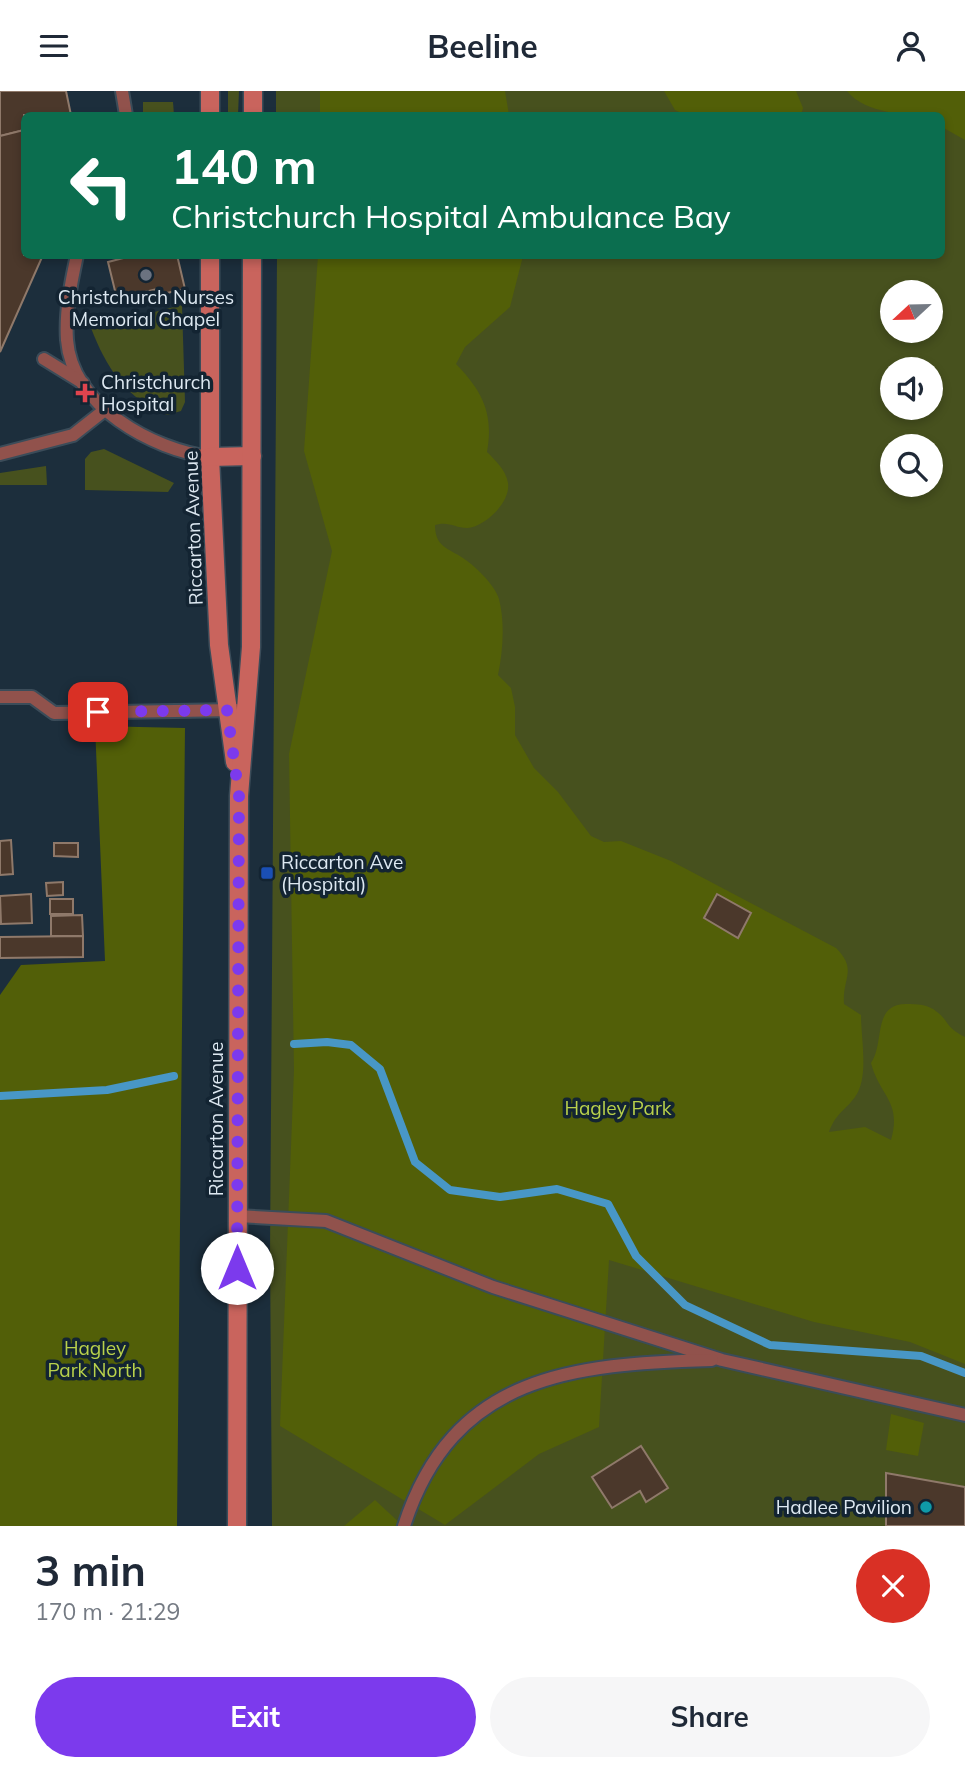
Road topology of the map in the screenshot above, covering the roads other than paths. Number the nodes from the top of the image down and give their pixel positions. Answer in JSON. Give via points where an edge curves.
{"nodes":[{"id":1,"x":122,"y":91,"type":"edge"},
{"id":2,"x":210,"y":91,"type":"edge"},
{"id":3,"x":253,"y":91,"type":"edge"},
{"id":4,"x":126,"y":112,"type":"edge"},
{"id":5,"x":209,"y":112,"type":"edge"},
{"id":6,"x":253,"y":112,"type":"edge"},
{"id":7,"x":76,"y":259,"type":"edge"},
{"id":8,"x":210,"y":259,"type":"edge"},
{"id":9,"x":252,"y":259,"type":"edge"},
{"id":10,"x":44,"y":359,"type":"dead end"},
{"id":11,"x":83,"y":383,"type":"junction"},
{"id":12,"x":106,"y":409,"type":"junction"},
{"id":13,"x":0,"y":454,"type":"edge"},
{"id":14,"x":252,"y":456,"type":"junction"},
{"id":15,"x":210,"y":457,"type":"junction"},
{"id":16,"x":0,"y":697,"type":"edge"},
{"id":17,"x":246,"y":709,"type":"junction"},
{"id":18,"x":227,"y":710,"type":"junction"},
{"id":19,"x":239,"y":796,"type":"junction"},
{"id":20,"x":237,"y":1216,"type":"junction"},
{"id":21,"x":722,"y":1360,"type":"junction"},
{"id":22,"x":965,"y":1415,"type":"edge"},
{"id":23,"x":237,"y":1526,"type":"edge"},
{"id":24,"x":404,"y":1526,"type":"edge"}],
"edges":[{"from":1,"to":4,"type":"lane"},
{"from":2,"to":5,"type":"main road"},
{"from":3,"to":6,"type":"main road"},
{"from":7,"to":11,"type":"lane","via":[[66,290],[67,342]]},
{"from":8,"to":15,"type":"main road","name":"Riccarton Avenue"},
{"from":9,"to":14,"type":"main road","name":"Riccarton Avenue"},
{"from":10,"to":11,"type":"lane"},
{"from":11,"to":12,"type":"lane"},
{"from":12,"to":13,"type":"lane","via":[[73,435]]},
{"from":12,"to":15,"type":"lane","via":[[160,445],[182,454]]},
{"from":14,"to":15,"type":"main road"},
{"from":14,"to":17,"type":"main road","name":"Riccarton Avenue","via":[[251,647]]},
{"from":15,"to":18,"type":"main road","name":"Riccarton Avenue","via":[[219,645]]},
{"from":16,"to":18,"type":"lane","via":[[32,697],[54,713]]},
{"from":17,"to":18,"type":"lane"},
{"from":17,"to":19,"type":"main road","name":"Riccarton Avenue"},
{"from":18,"to":19,"type":"main road","name":"Riccarton Avenue"},
{"from":19,"to":20,"type":"main road","name":"Riccarton Avenue"},
{"from":20,"to":21,"type":"lane","via":[[326,1221],[493,1287]]},
{"from":20,"to":23,"type":"main road","name":"Riccarton Avenue"},
{"from":21,"to":22,"type":"lane","via":[[797,1369]]},
{"from":21,"to":24,"type":"lane","via":[[638,1362],[575,1370],[527,1384],[453,1433],[432,1465]]}]}
